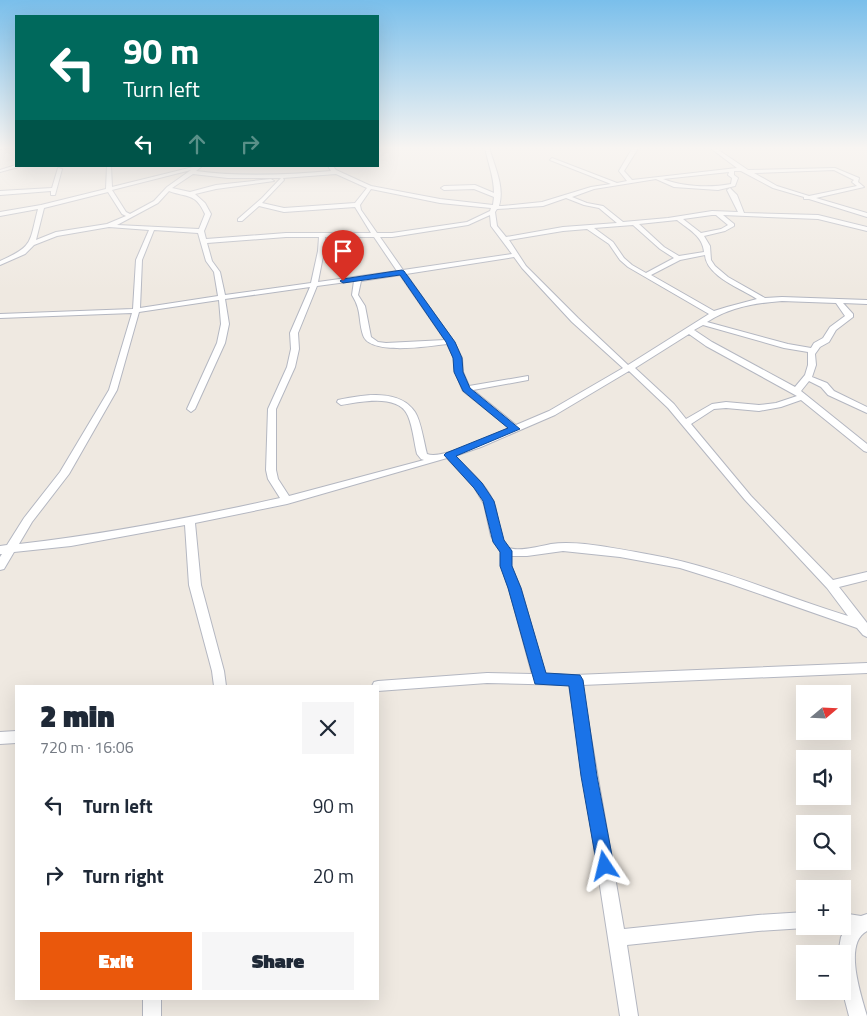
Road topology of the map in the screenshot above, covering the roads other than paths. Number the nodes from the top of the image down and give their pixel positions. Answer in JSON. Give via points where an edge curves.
{"nodes":[{"id":1,"x":53,"y":194,"type":"edge"},
{"id":2,"x":90,"y":194,"type":"edge"},
{"id":3,"x":113,"y":194,"type":"edge"},
{"id":4,"x":163,"y":194,"type":"edge"},
{"id":5,"x":189,"y":194,"type":"edge"},
{"id":6,"x":267,"y":194,"type":"edge"},
{"id":7,"x":365,"y":194,"type":"edge"},
{"id":8,"x":407,"y":194,"type":"edge"},
{"id":9,"x":492,"y":194,"type":"edge"},
{"id":10,"x":575,"y":194,"type":"edge"},
{"id":11,"x":734,"y":194,"type":"edge"},
{"id":12,"x":796,"y":194,"type":"edge"},
{"id":13,"x":824,"y":194,"type":"edge"},
{"id":14,"x":496,"y":196,"type":"joint"},
{"id":15,"x":568,"y":197,"type":"junction"},
{"id":16,"x":806,"y":198,"type":"junction"},
{"id":17,"x":554,"y":202,"type":"junction"},
{"id":18,"x":582,"y":203,"type":"junction"},
{"id":19,"x":258,"y":204,"type":"junction"},
{"id":20,"x":50,"y":205,"type":"junction"},
{"id":21,"x":357,"y":205,"type":"junction"},
{"id":22,"x":41,"y":207,"type":"junction"},
{"id":23,"x":494,"y":210,"type":"junction"},
{"id":24,"x":717,"y":213,"type":"junction"},
{"id":25,"x":0,"y":214,"type":"edge"},
{"id":26,"x":743,"y":215,"type":"junction"},
{"id":27,"x":867,"y":215,"type":"edge"},
{"id":28,"x":130,"y":216,"type":"junction"},
{"id":29,"x":678,"y":218,"type":"junction"},
{"id":30,"x":240,"y":220,"type":"dead end"},
{"id":31,"x":633,"y":222,"type":"junction"},
{"id":32,"x":621,"y":223,"type":"junction"},
{"id":33,"x":108,"y":226,"type":"junction"},
{"id":34,"x":587,"y":226,"type":"junction"},
{"id":35,"x":152,"y":229,"type":"junction"},
{"id":36,"x":867,"y":229,"type":"edge"},
{"id":37,"x":201,"y":231,"type":"junction"},
{"id":38,"x":322,"y":234,"type":"junction"},
{"id":39,"x":374,"y":234,"type":"junction"},
{"id":40,"x":701,"y":236,"type":"junction"},
{"id":41,"x":505,"y":239,"type":"junction"},
{"id":42,"x":204,"y":241,"type":"junction"},
{"id":43,"x":32,"y":244,"type":"junction"},
{"id":44,"x":707,"y":252,"type":"junction"},
{"id":45,"x":515,"y":255,"type":"junction"},
{"id":46,"x":678,"y":258,"type":"junction"},
{"id":47,"x":0,"y":262,"type":"edge"},
{"id":48,"x":402,"y":272,"type":"junction"},
{"id":49,"x":647,"y":275,"type":"junction"},
{"id":50,"x":358,"y":279,"type":"junction"},
{"id":51,"x":314,"y":284,"type":"junction"},
{"id":52,"x":222,"y":297,"type":"junction"},
{"id":53,"x":763,"y":300,"type":"junction"},
{"id":54,"x":837,"y":300,"type":"junction"},
{"id":55,"x":867,"y":302,"type":"edge"},
{"id":56,"x":136,"y":311,"type":"junction"},
{"id":57,"x":714,"y":314,"type":"junction"},
{"id":58,"x":0,"y":316,"type":"edge"},
{"id":59,"x":701,"y":322,"type":"junction"},
{"id":60,"x":689,"y":330,"type":"junction"},
{"id":61,"x":450,"y":342,"type":"junction"},
{"id":62,"x":813,"y":351,"type":"junction"},
{"id":63,"x":628,"y":367,"type":"junction"},
{"id":64,"x":525,"y":378,"type":"dead end"},
{"id":65,"x":808,"y":378,"type":"junction"},
{"id":66,"x":466,"y":389,"type":"junction"},
{"id":67,"x":800,"y":394,"type":"junction"},
{"id":68,"x":340,"y":402,"type":"dead end"},
{"id":69,"x":191,"y":409,"type":"dead end"},
{"id":70,"x":867,"y":410,"type":"edge"},
{"id":71,"x":686,"y":423,"type":"junction"},
{"id":72,"x":515,"y":429,"type":"junction"},
{"id":73,"x":867,"y":449,"type":"edge"},
{"id":74,"x":449,"y":455,"type":"junction"},
{"id":75,"x":436,"y":459,"type":"junction"},
{"id":76,"x":287,"y":501,"type":"junction"},
{"id":77,"x":190,"y":520,"type":"junction"},
{"id":78,"x":5,"y":549,"type":"edge"},
{"id":79,"x":506,"y":551,"type":"junction"},
{"id":80,"x":0,"y":566,"type":"edge"},
{"id":81,"x":867,"y":576,"type":"edge"},
{"id":82,"x":831,"y":585,"type":"junction"},
{"id":83,"x":864,"y":628,"type":"edge"},
{"id":84,"x":867,"y":668,"type":"edge"},
{"id":85,"x":540,"y":679,"type":"junction"},
{"id":86,"x":575,"y":680,"type":"junction"},
{"id":87,"x":220,"y":685,"type":"edge"},
{"id":88,"x":379,"y":686,"type":"edge"},
{"id":89,"x":15,"y":737,"type":"edge"},
{"id":90,"x":0,"y":738,"type":"edge"},
{"id":91,"x":796,"y":921,"type":"edge"},
{"id":92,"x":863,"y":923,"type":"edge"},
{"id":93,"x":619,"y":938,"type":"junction"},
{"id":94,"x":152,"y":1000,"type":"edge"},
{"id":95,"x":152,"y":1016,"type":"edge"},
{"id":96,"x":630,"y":1016,"type":"edge"},
{"id":97,"x":858,"y":1016,"type":"edge"}],
"edges":[{"from":1,"to":20,"type":"street"},
{"from":2,"to":20,"type":"street"},
{"from":3,"to":28,"type":"street","via":[[124,213]]},
{"from":4,"to":28,"type":"street"},
{"from":5,"to":37,"type":"street","via":[[208,214]]},
{"from":6,"to":19,"type":"street"},
{"from":7,"to":21,"type":"street"},
{"from":8,"to":23,"type":"street"},
{"from":9,"to":14,"type":"street"},
{"from":10,"to":15,"type":"street"},
{"from":11,"to":26,"type":"street","via":[[734,200]]},
{"from":12,"to":16,"type":"street"},
{"from":13,"to":16,"type":"street"},
{"from":14,"to":23,"type":"street"},
{"from":15,"to":17,"type":"street"},
{"from":15,"to":18,"type":"street"},
{"from":16,"to":27,"type":"street"},
{"from":17,"to":18,"type":"street"},
{"from":17,"to":23,"type":"street"},
{"from":18,"to":32,"type":"street","via":[[603,208]]},
{"from":19,"to":21,"type":"street","via":[[284,210]]},
{"from":19,"to":30,"type":"street"},
{"from":20,"to":22,"type":"street"},
{"from":21,"to":39,"type":"street"},
{"from":22,"to":25,"type":"street"},
{"from":22,"to":43,"type":"street"},
{"from":23,"to":39,"type":"street","via":[[475,221],[458,225],[392,235]]},
{"from":23,"to":41,"type":"street","via":[[492,223]]},
{"from":24,"to":26,"type":"street"},
{"from":24,"to":29,"type":"street"},
{"from":24,"to":40,"type":"street","via":[[731,226]]},
{"from":26,"to":36,"type":"street","via":[[818,217]]},
{"from":28,"to":33,"type":"street"},
{"from":29,"to":31,"type":"street"},
{"from":29,"to":40,"type":"street"},
{"from":31,"to":32,"type":"street"},
{"from":31,"to":46,"type":"street"},
{"from":32,"to":34,"type":"street"},
{"from":33,"to":35,"type":"street"},
{"from":33,"to":43,"type":"street","via":[[64,232]]},
{"from":34,"to":41,"type":"street"},
{"from":34,"to":49,"type":"street","via":[[611,243],[630,266]]},
{"from":35,"to":37,"type":"street"},
{"from":35,"to":56,"type":"street","via":[[139,260]]},
{"from":37,"to":42,"type":"street"},
{"from":38,"to":39,"type":"street"},
{"from":38,"to":42,"type":"street","via":[[243,236]]},
{"from":38,"to":51,"type":"street"},
{"from":39,"to":48,"type":"street"},
{"from":40,"to":44,"type":"street"},
{"from":41,"to":45,"type":"street"},
{"from":42,"to":52,"type":"street","via":[[209,261],[217,272]]},
{"from":43,"to":47,"type":"street","via":[[27,251]]},
{"from":44,"to":46,"type":"street"},
{"from":44,"to":53,"type":"street","via":[[709,263],[719,272]]},
{"from":45,"to":48,"type":"street"},
{"from":45,"to":63,"type":"street","via":[[575,320]]},
{"from":46,"to":49,"type":"street"},
{"from":48,"to":50,"type":"street"},
{"from":48,"to":61,"type":"street"},
{"from":49,"to":57,"type":"street"},
{"from":50,"to":51,"type":"street"},
{"from":50,"to":61,"type":"street","via":[[355,295],[362,306],[367,337],[374,344]]},
{"from":51,"to":52,"type":"street"},
{"from":51,"to":76,"type":"street","via":[[294,333],[291,367],[272,409],[271,470]]},
{"from":52,"to":56,"type":"street"},
{"from":52,"to":69,"type":"street","via":[[225,324],[221,343]]},
{"from":53,"to":54,"type":"street"},
{"from":53,"to":57,"type":"street"},
{"from":54,"to":55,"type":"street"},
{"from":54,"to":62,"type":"street","via":[[849,317]]},
{"from":56,"to":58,"type":"street"},
{"from":56,"to":78,"type":"street","via":[[113,390],[64,474]]},
{"from":57,"to":59,"type":"street"},
{"from":59,"to":60,"type":"street"},
{"from":59,"to":62,"type":"street"},
{"from":60,"to":63,"type":"street"},
{"from":60,"to":67,"type":"street"},
{"from":61,"to":66,"type":"street"},
{"from":62,"to":65,"type":"street"},
{"from":63,"to":71,"type":"street"},
{"from":63,"to":72,"type":"street","via":[[552,413]]},
{"from":64,"to":66,"type":"street"},
{"from":65,"to":67,"type":"street"},
{"from":65,"to":70,"type":"street"},
{"from":66,"to":72,"type":"street"},
{"from":67,"to":71,"type":"street","via":[[778,405],[759,408],[719,405]]},
{"from":67,"to":73,"type":"street"},
{"from":68,"to":75,"type":"street","via":[[373,397],[404,404],[412,414],[422,454]]},
{"from":71,"to":82,"type":"street","via":[[748,498]]},
{"from":72,"to":74,"type":"street"},
{"from":74,"to":75,"type":"street"},
{"from":74,"to":79,"type":"street","via":[[485,494],[498,542]]},
{"from":75,"to":76,"type":"street"},
{"from":76,"to":77,"type":"street"},
{"from":77,"to":78,"type":"street","via":[[71,542]]},
{"from":77,"to":87,"type":"street","via":[[195,585]]},
{"from":78,"to":80,"type":"street"},
{"from":79,"to":83,"type":"street","via":[[563,547],[655,559],[724,578]]},
{"from":79,"to":85,"type":"street","via":[[506,566]]},
{"from":81,"to":82,"type":"street"},
{"from":82,"to":83,"type":"street"},
{"from":84,"to":86,"type":"street"},
{"from":85,"to":86,"type":"street"},
{"from":85,"to":88,"type":"street","via":[[487,678]]},
{"from":86,"to":93,"type":"street"},
{"from":89,"to":90,"type":"street"},
{"from":91,"to":93,"type":"street"},
{"from":92,"to":97,"type":"street","via":[[849,937],[846,950],[849,982]]},
{"from":93,"to":96,"type":"street"},
{"from":94,"to":95,"type":"street"}]}
